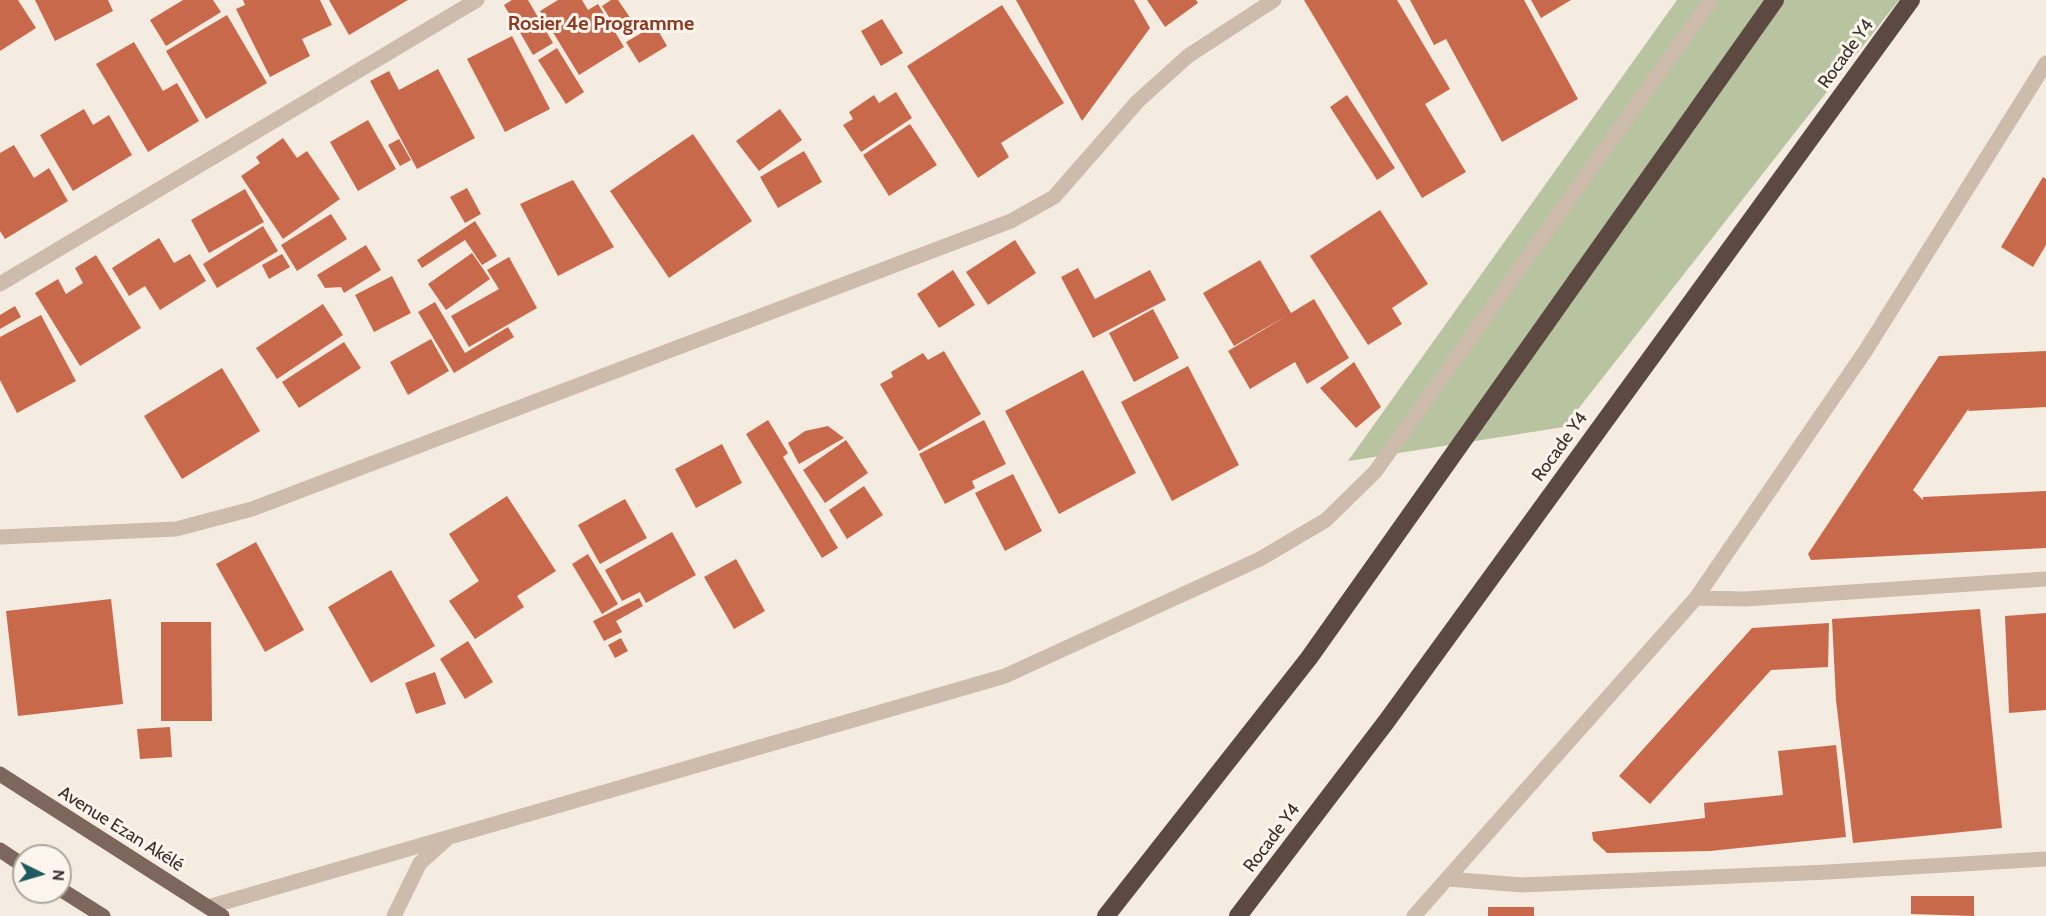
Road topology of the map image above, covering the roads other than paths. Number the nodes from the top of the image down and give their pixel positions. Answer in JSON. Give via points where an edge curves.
{"nodes":[{"id":1,"x":477,"y":0,"type":"edge"},
{"id":2,"x":1274,"y":0,"type":"edge"},
{"id":3,"x":1711,"y":0,"type":"edge"},
{"id":4,"x":1775,"y":0,"type":"edge"},
{"id":5,"x":1911,"y":0,"type":"edge"},
{"id":6,"x":2046,"y":63,"type":"edge"},
{"id":7,"x":0,"y":284,"type":"edge"},
{"id":8,"x":0,"y":537,"type":"edge"},
{"id":9,"x":2046,"y":579,"type":"edge"},
{"id":10,"x":1696,"y":598,"type":"junction"},
{"id":11,"x":0,"y":774,"type":"edge"},
{"id":12,"x":449,"y":837,"type":"junction"},
{"id":13,"x":2046,"y":859,"type":"edge"},
{"id":14,"x":1448,"y":879,"type":"junction"},
{"id":15,"x":72,"y":897,"type":"edge"},
{"id":16,"x":208,"y":906,"type":"junction"},
{"id":17,"x":103,"y":916,"type":"edge"},
{"id":18,"x":222,"y":916,"type":"edge"},
{"id":19,"x":394,"y":916,"type":"edge"},
{"id":20,"x":1106,"y":916,"type":"edge"},
{"id":21,"x":1238,"y":916,"type":"edge"},
{"id":22,"x":1414,"y":916,"type":"edge"}],
"edges":[{"from":1,"to":7,"type":"street"},
{"from":2,"to":8,"type":"street","via":[[1188,56],[1138,101],[1054,197],[1011,221],[252,508],[176,529]]},
{"from":3,"to":12,"type":"street","via":[[1375,472],[1326,520],[1260,559],[1005,676]]},
{"from":4,"to":20,"type":"highway","via":[[1309,658]]},
{"from":5,"to":21,"type":"highway","name":"Rocade Y4","via":[[1386,722]]},
{"from":6,"to":10,"type":"street","via":[[1866,350]]},
{"from":9,"to":10,"type":"street","via":[[1745,599]]},
{"from":10,"to":14,"type":"street"},
{"from":11,"to":16,"type":"main road","name":"Avenue Ezan Akélé"},
{"from":12,"to":16,"type":"street"},
{"from":12,"to":19,"type":"street","via":[[420,864]]},
{"from":13,"to":14,"type":"street","via":[[1522,885]]},
{"from":14,"to":22,"type":"street"},
{"from":15,"to":17,"type":"main road"},
{"from":16,"to":18,"type":"main road","name":"Avenue Ezan Akélé"}]}
